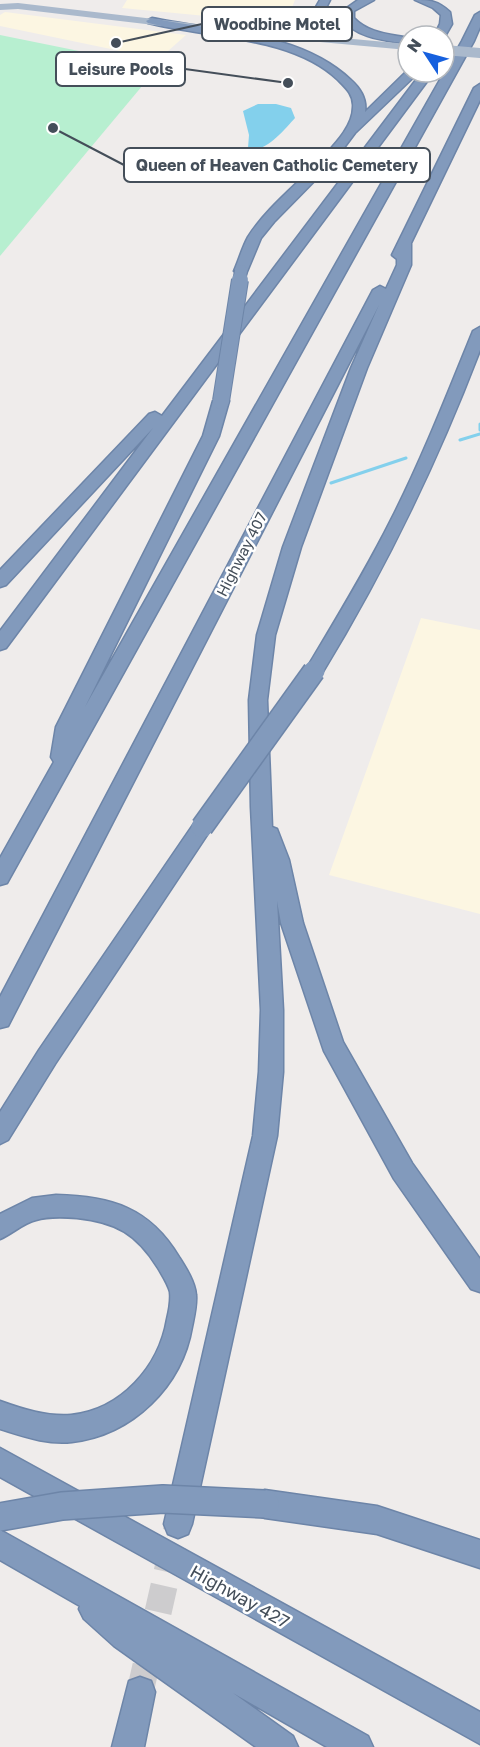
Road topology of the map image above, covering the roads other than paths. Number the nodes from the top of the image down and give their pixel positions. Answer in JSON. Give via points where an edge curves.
{"nodes":[{"id":1,"x":325,"y":0,"type":"edge"},
{"id":2,"x":369,"y":0,"type":"edge"},
{"id":3,"x":420,"y":0,"type":"edge"},
{"id":4,"x":0,"y":2,"type":"edge"},
{"id":5,"x":13,"y":6,"type":"junction"},
{"id":6,"x":0,"y":7,"type":"edge"},
{"id":7,"x":480,"y":16,"type":"edge"},
{"id":8,"x":152,"y":21,"type":"junction"},
{"id":9,"x":446,"y":24,"type":"edge"},
{"id":10,"x":308,"y":36,"type":"junction"},
{"id":11,"x":456,"y":36,"type":"edge"},
{"id":12,"x":396,"y":38,"type":"edge"},
{"id":13,"x":456,"y":39,"type":"edge"},
{"id":14,"x":396,"y":40,"type":"edge"},
{"id":15,"x":396,"y":46,"type":"edge"},
{"id":16,"x":480,"y":47,"type":"edge"},
{"id":17,"x":456,"y":51,"type":"edge"},
{"id":18,"x":480,"y":53,"type":"edge"},
{"id":19,"x":401,"y":84,"type":"edge"},
{"id":20,"x":419,"y":84,"type":"edge"},
{"id":21,"x":480,"y":88,"type":"edge"},
{"id":22,"x":342,"y":141,"type":"junction"},
{"id":23,"x":405,"y":244,"type":"junction"},
{"id":24,"x":480,"y":331,"type":"edge"},
{"id":25,"x":204,"y":372,"type":"junction"},
{"id":26,"x":0,"y":581,"type":"edge"},
{"id":27,"x":0,"y":644,"type":"edge"},
{"id":28,"x":58,"y":772,"type":"junction"},
{"id":29,"x":261,"y":807,"type":"junction"},
{"id":30,"x":0,"y":877,"type":"edge"},
{"id":31,"x":0,"y":1019,"type":"edge"},
{"id":32,"x":0,"y":1133,"type":"edge"},
{"id":33,"x":0,"y":1227,"type":"edge"},
{"id":34,"x":480,"y":1280,"type":"edge"},
{"id":35,"x":0,"y":1415,"type":"edge"},
{"id":36,"x":0,"y":1462,"type":"edge"},
{"id":37,"x":0,"y":1517,"type":"edge"},
{"id":38,"x":178,"y":1524,"type":"tunnel mouth"},
{"id":39,"x":0,"y":1544,"type":"edge"},
{"id":40,"x":480,"y":1554,"type":"edge"},
{"id":41,"x":52,"y":1574,"type":"junction"},
{"id":42,"x":140,"y":1692,"type":"tunnel mouth"},
{"id":43,"x":480,"y":1729,"type":"edge"},
{"id":44,"x":128,"y":1747,"type":"edge"},
{"id":45,"x":282,"y":1747,"type":"edge"},
{"id":46,"x":357,"y":1747,"type":"edge"}],
"edges":[{"from":1,"to":10,"type":"highway"},
{"from":2,"to":12,"type":"highway","via":[[349,10],[348,19],[366,32]]},
{"from":3,"to":9,"type":"highway","via":[[446,14]]},
{"from":4,"to":5,"type":"main road"},
{"from":5,"to":6,"type":"main road"},
{"from":5,"to":8,"type":"main road"},
{"from":7,"to":11,"type":"highway"},
{"from":7,"to":28,"type":"highway"},
{"from":8,"to":10,"type":"main road"},
{"from":8,"to":22,"type":"highway","via":[[283,48],[334,70],[357,94],[360,110]]},
{"from":10,"to":14,"type":"main road"},
{"from":10,"to":15,"type":"main road"},
{"from":13,"to":16,"type":"main road"},
{"from":17,"to":18,"type":"main road","bridge":true},
{"from":19,"to":22,"type":"highway"},
{"from":20,"to":25,"type":"highway"},
{"from":21,"to":23,"type":"highway","name":"Highway 407"},
{"from":22,"to":28,"type":"highway","bridge":true,"via":[[254,239],[242,271],[221,401],[211,436],[66,727]]},
{"from":23,"to":29,"type":"highway","via":[[404,265],[324,460],[292,547],[266,635],[258,700]]},
{"from":23,"to":31,"type":"highway","name":"Highway 407"},
{"from":24,"to":32,"type":"highway","bridge":true,"via":[[398,521],[314,671],[202,827]]},
{"from":25,"to":26,"type":"highway","via":[[174,397]]},
{"from":25,"to":27,"type":"highway"},
{"from":28,"to":30,"type":"highway"},
{"from":29,"to":34,"type":"highway","via":[[279,860],[292,923],[332,1044],[403,1172]]},
{"from":29,"to":38,"type":"highway","via":[[272,1010],[265,1136]]},
{"from":33,"to":35,"type":"highway","via":[[32,1209],[74,1206],[106,1211],[134,1223],[157,1244],[183,1294],[170,1361],[146,1392],[119,1413],[78,1428],[33,1426]]},
{"from":36,"to":43,"type":"highway","name":"Highway 427"},
{"from":37,"to":40,"type":"highway","bridge":true,"via":[[62,1506],[164,1499],[265,1504],[377,1520]]},
{"from":39,"to":41,"type":"highway"},
{"from":41,"to":45,"type":"highway","via":[[125,1635]]},
{"from":41,"to":46,"type":"highway"},
{"from":42,"to":44,"type":"highway"}]}
